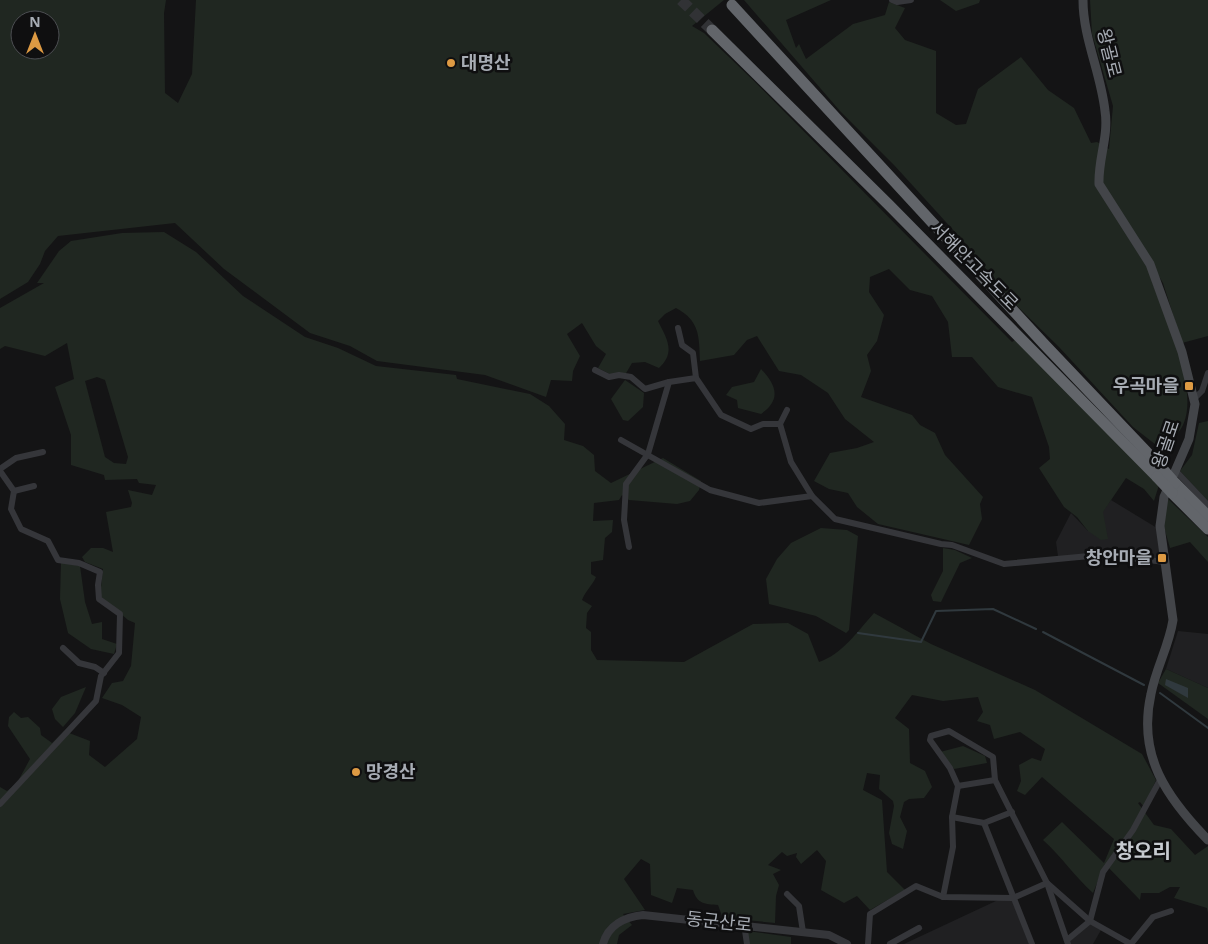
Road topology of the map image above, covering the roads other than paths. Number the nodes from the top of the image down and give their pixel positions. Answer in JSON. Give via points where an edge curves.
{"nodes":[{"id":1,"x":892,"y":0,"type":"edge"},
{"id":2,"x":911,"y":0,"type":"edge"},
{"id":3,"x":1082,"y":0,"type":"edge"},
{"id":4,"x":732,"y":5,"type":"dead end"},
{"id":5,"x":712,"y":30,"type":"tunnel mouth"},
{"id":6,"x":678,"y":328,"type":"dead end"},
{"id":7,"x":595,"y":370,"type":"dead end"},
{"id":8,"x":1208,"y":373,"type":"edge"},
{"id":9,"x":696,"y":378,"type":"junction"},
{"id":10,"x":670,"y":382,"type":"junction"},
{"id":11,"x":1194,"y":399,"type":"junction"},
{"id":12,"x":787,"y":410,"type":"dead end"},
{"id":13,"x":780,"y":424,"type":"junction"},
{"id":14,"x":621,"y":440,"type":"dead end"},
{"id":15,"x":43,"y":452,"type":"dead end"},
{"id":16,"x":648,"y":454,"type":"junction"},
{"id":17,"x":0,"y":470,"type":"edge"},
{"id":18,"x":1175,"y":470,"type":"junction"},
{"id":19,"x":1159,"y":472,"type":"junction"},
{"id":20,"x":34,"y":486,"type":"dead end"},
{"id":21,"x":1174,"y":488,"type":"junction"},
{"id":22,"x":14,"y":491,"type":"junction"},
{"id":23,"x":812,"y":496,"type":"junction"},
{"id":24,"x":1208,"y":505,"type":"edge"},
{"id":25,"x":1208,"y":516,"type":"edge"},
{"id":26,"x":1208,"y":529,"type":"edge"},
{"id":27,"x":629,"y":547,"type":"dead end"},
{"id":28,"x":1166,"y":562,"type":"junction"},
{"id":29,"x":63,"y":648,"type":"dead end"},
{"id":30,"x":104,"y":673,"type":"junction"},
{"id":31,"x":995,"y":780,"type":"junction"},
{"id":32,"x":1160,"y":780,"type":"junction"},
{"id":33,"x":958,"y":786,"type":"junction"},
{"id":34,"x":0,"y":804,"type":"edge"},
{"id":35,"x":1012,"y":812,"type":"junction"},
{"id":36,"x":952,"y":817,"type":"junction"},
{"id":37,"x":984,"y":822,"type":"junction"},
{"id":38,"x":1208,"y":840,"type":"edge"},
{"id":39,"x":1047,"y":883,"type":"junction"},
{"id":40,"x":787,"y":894,"type":"dead end"},
{"id":41,"x":943,"y":897,"type":"junction"},
{"id":42,"x":1014,"y":898,"type":"junction"},
{"id":43,"x":1171,"y":911,"type":"dead end"},
{"id":44,"x":1090,"y":922,"type":"junction"},
{"id":45,"x":744,"y":924,"type":"junction"},
{"id":46,"x":918,"y":928,"type":"dead end"},
{"id":47,"x":803,"y":932,"type":"junction"},
{"id":48,"x":1068,"y":942,"type":"edge"},
{"id":49,"x":603,"y":944,"type":"edge"},
{"id":50,"x":747,"y":944,"type":"edge"},
{"id":51,"x":847,"y":944,"type":"edge"},
{"id":52,"x":868,"y":944,"type":"edge"},
{"id":53,"x":890,"y":944,"type":"edge"},
{"id":54,"x":1032,"y":944,"type":"edge"},
{"id":55,"x":1131,"y":944,"type":"edge"}],
"edges":[{"from":1,"to":2,"type":"street"},
{"from":3,"to":11,"type":"main road","name":"왕골로","via":[[1086,32],[1105,111],[1106,130],[1098,169],[1099,184],[1150,264],[1182,352]]},
{"from":4,"to":19,"type":"highway","name":"서해안고속도로"},
{"from":5,"to":19,"type":"highway","name":"서해안고속도로"},
{"from":6,"to":9,"type":"street","via":[[682,345],[693,353]]},
{"from":7,"to":10,"type":"street","via":[[609,376],[631,377],[644,388]]},
{"from":8,"to":11,"type":"street","via":[[1202,391]]},
{"from":9,"to":10,"type":"street"},
{"from":9,"to":13,"type":"street","via":[[721,415],[752,429],[763,424]]},
{"from":10,"to":16,"type":"street"},
{"from":11,"to":18,"type":"main road","name":"왕골로","via":[[1189,439]]},
{"from":12,"to":13,"type":"street"},
{"from":13,"to":23,"type":"street","via":[[792,462]]},
{"from":14,"to":16,"type":"street"},
{"from":15,"to":17,"type":"street","via":[[16,458]]},
{"from":16,"to":23,"type":"street","via":[[710,490],[748,501],[759,503]]},
{"from":16,"to":27,"type":"street","via":[[626,484],[624,520]]},
{"from":17,"to":22,"type":"street"},
{"from":18,"to":24,"type":"street"},
{"from":18,"to":28,"type":"main road","name":"왕골로","via":[[1164,497],[1160,526]]},
{"from":19,"to":21,"type":"highway","name":"서해안고속도로","bridge":true},
{"from":20,"to":22,"type":"street"},
{"from":21,"to":25,"type":"highway","name":"서해안고속도로"},
{"from":21,"to":26,"type":"highway","name":"서해안고속도로"},
{"from":22,"to":30,"type":"street","via":[[10,509],[21,529],[48,541],[58,560],[79,563],[100,572],[99,599],[120,614],[119,653]]},
{"from":23,"to":28,"type":"street","via":[[835,519],[952,545],[1004,564],[1100,555]]},
{"from":28,"to":32,"type":"main road","name":"왕골로","via":[[1173,620],[1150,694],[1148,724],[1152,757]]},
{"from":29,"to":30,"type":"street","via":[[79,663],[95,666]]},
{"from":30,"to":34,"type":"street","via":[[96,701]]},
{"from":31,"to":33,"type":"street"},
{"from":31,"to":33,"type":"street","via":[[993,757],[949,730],[931,736],[930,740],[950,768]]},
{"from":31,"to":35,"type":"street"},
{"from":32,"to":38,"type":"main road","name":"왕골로"},
{"from":32,"to":44,"type":"street","via":[[1133,830],[1103,872]]},
{"from":33,"to":36,"type":"street"},
{"from":35,"to":37,"type":"street"},
{"from":35,"to":39,"type":"street"},
{"from":36,"to":37,"type":"street"},
{"from":36,"to":41,"type":"street","via":[[953,847]]},
{"from":37,"to":42,"type":"street"},
{"from":39,"to":42,"type":"street"},
{"from":39,"to":44,"type":"street"},
{"from":39,"to":48,"type":"street"},
{"from":40,"to":47,"type":"street","via":[[799,906]]},
{"from":41,"to":42,"type":"street"},
{"from":41,"to":52,"type":"street","via":[[916,886],[878,907],[870,914]]},
{"from":42,"to":54,"type":"street"},
{"from":43,"to":55,"type":"street","via":[[1153,917]]},
{"from":44,"to":48,"type":"street"},
{"from":44,"to":55,"type":"street"},
{"from":45,"to":47,"type":"street","name":"동군산로"},
{"from":45,"to":49,"type":"street","name":"동군산로","via":[[643,915],[628,917],[613,926]]},
{"from":45,"to":50,"type":"street"},
{"from":46,"to":53,"type":"street"},
{"from":47,"to":51,"type":"street","name":"동군산로","via":[[829,935]]}]}
